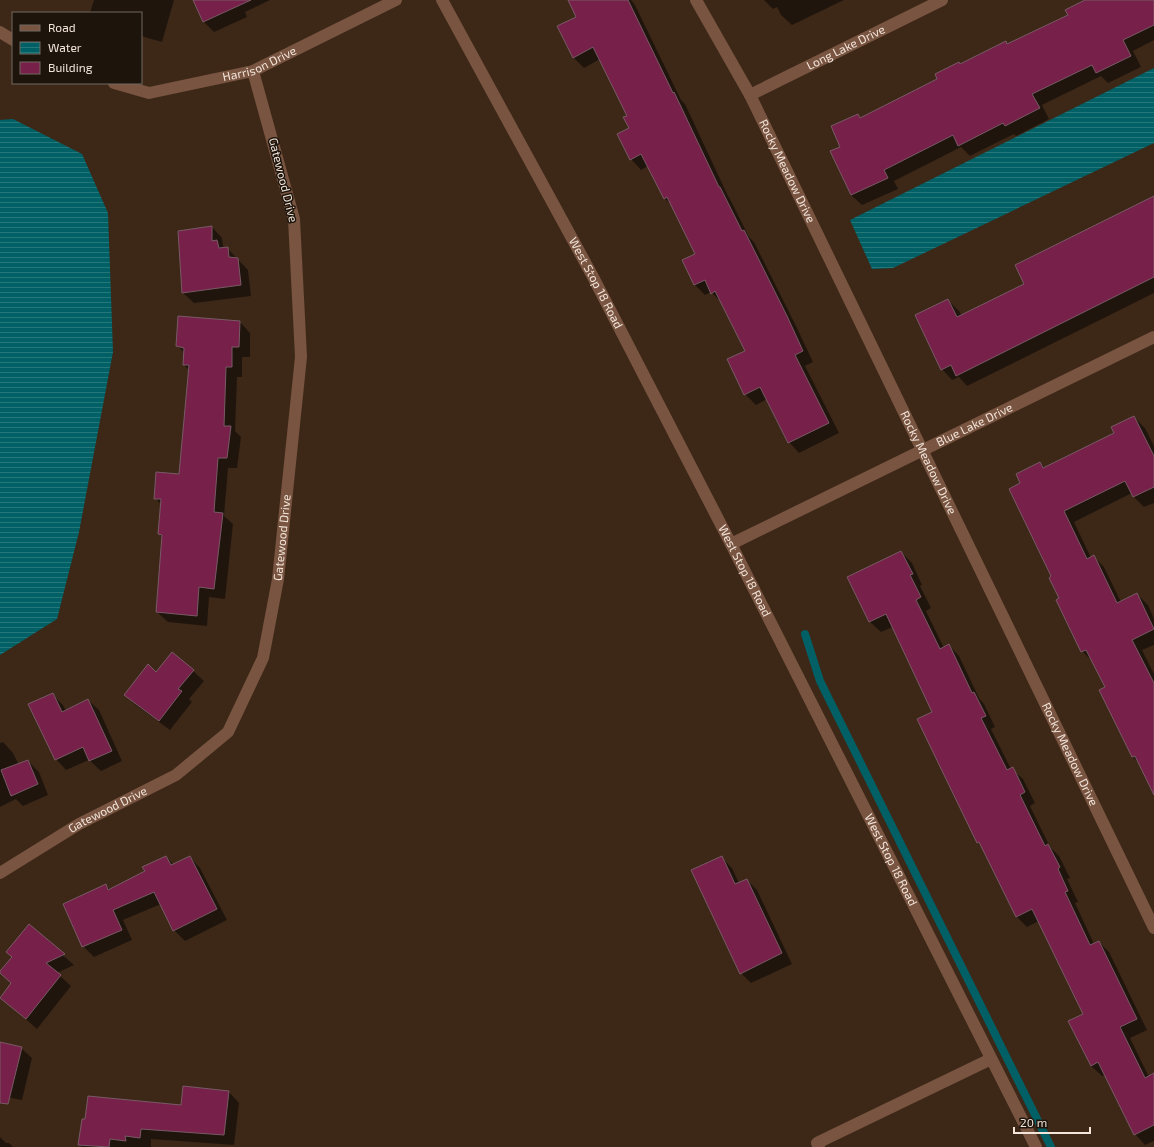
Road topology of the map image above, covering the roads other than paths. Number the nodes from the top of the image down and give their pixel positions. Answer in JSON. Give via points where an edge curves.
{"nodes":[{"id":1,"x":396,"y":0,"type":"edge"},
{"id":2,"x":442,"y":0,"type":"edge"},
{"id":3,"x":696,"y":0,"type":"edge"},
{"id":4,"x":942,"y":0,"type":"edge"},
{"id":5,"x":0,"y":32,"type":"edge"},
{"id":6,"x":12,"y":39,"type":"edge"},
{"id":7,"x":253,"y":71,"type":"junction"},
{"id":8,"x":118,"y":84,"type":"edge"},
{"id":9,"x":750,"y":96,"type":"junction"},
{"id":10,"x":1154,"y":337,"type":"edge"},
{"id":11,"x":922,"y":450,"type":"junction"},
{"id":12,"x":731,"y":544,"type":"junction"},
{"id":13,"x":0,"y":873,"type":"edge"},
{"id":14,"x":1154,"y":928,"type":"edge"},
{"id":15,"x":991,"y":1059,"type":"junction"},
{"id":16,"x":819,"y":1147,"type":"edge"},
{"id":17,"x":1036,"y":1147,"type":"edge"}],
"edges":[{"from":1,"to":7,"type":"street","name":"Harrison Drive"},
{"from":2,"to":12,"type":"street","name":"West Stop 18 Road","via":[[592,275]]},
{"from":3,"to":9,"type":"street","name":"Rocky Meadow Drive"},
{"from":4,"to":9,"type":"street","name":"Long Lake Drive"},
{"from":5,"to":6,"type":"street"},
{"from":7,"to":8,"type":"street","name":"Harrison Drive","via":[[149,93]]},
{"from":7,"to":13,"type":"street","name":"Gatewood Drive","via":[[294,219],[301,357],[278,579],[263,658],[228,732],[176,775],[78,824]]},
{"from":9,"to":11,"type":"street","name":"Rocky Meadow Drive"},
{"from":10,"to":11,"type":"street","name":"Blue Lake Drive"},
{"from":11,"to":12,"type":"street","name":"Blue Lake Drive"},
{"from":11,"to":14,"type":"street","name":"Rocky Meadow Drive"},
{"from":12,"to":15,"type":"street","name":"West Stop 18 Road"},
{"from":15,"to":16,"type":"street","via":[[817,1143]]},
{"from":15,"to":17,"type":"street","name":"West Stop 18 Road"}]}
